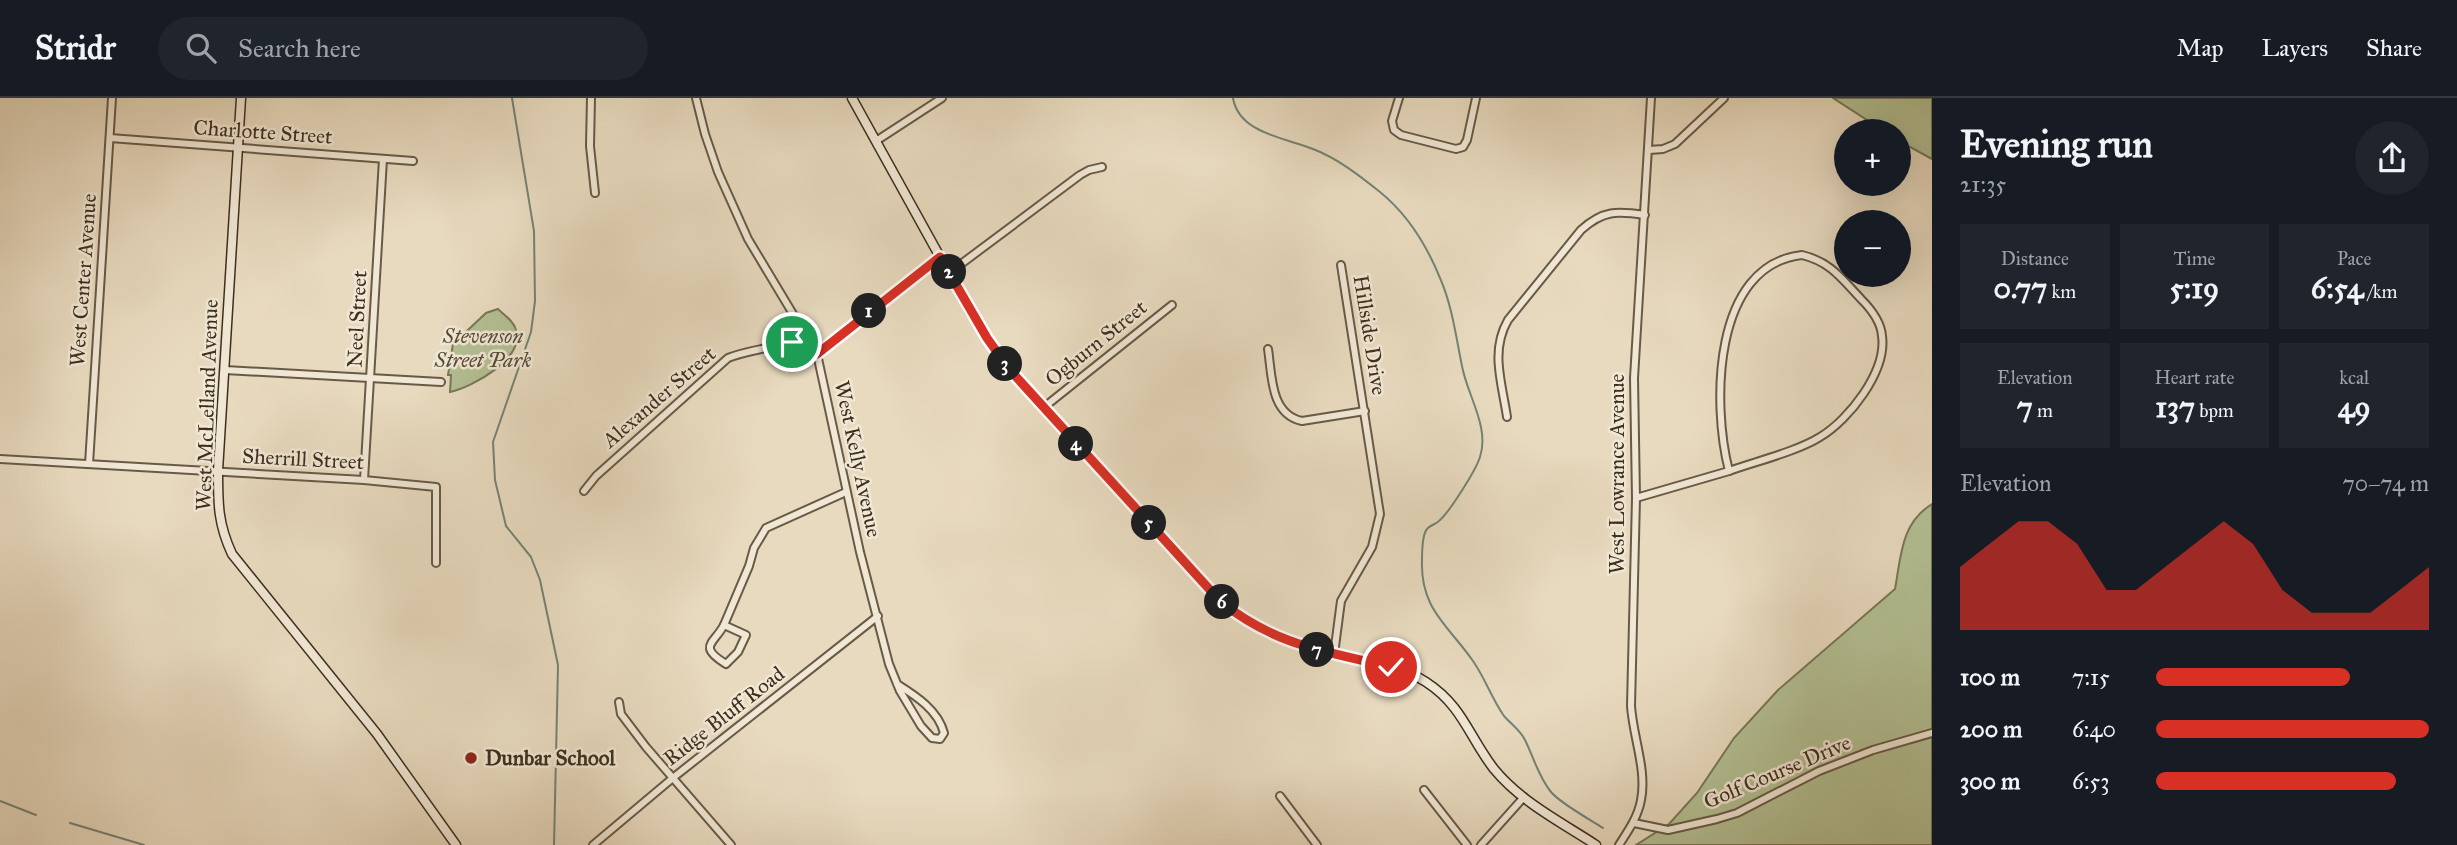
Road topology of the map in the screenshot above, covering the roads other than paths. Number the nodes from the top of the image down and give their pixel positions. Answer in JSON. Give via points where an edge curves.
{"nodes":[{"id":1,"x":112,"y":98,"type":"edge"},
{"id":2,"x":241,"y":98,"type":"edge"},
{"id":3,"x":591,"y":98,"type":"edge"},
{"id":4,"x":696,"y":98,"type":"edge"},
{"id":5,"x":852,"y":98,"type":"edge"},
{"id":6,"x":942,"y":98,"type":"edge"},
{"id":7,"x":1399,"y":98,"type":"edge"},
{"id":8,"x":1476,"y":98,"type":"edge"},
{"id":9,"x":1651,"y":98,"type":"edge"},
{"id":10,"x":1724,"y":98,"type":"edge"},
{"id":11,"x":110,"y":138,"type":"junction"},
{"id":12,"x":876,"y":141,"type":"junction"},
{"id":13,"x":237,"y":148,"type":"junction"},
{"id":14,"x":1648,"y":150,"type":"junction"},
{"id":15,"x":383,"y":159,"type":"junction"},
{"id":16,"x":413,"y":161,"type":"dead end"},
{"id":17,"x":1102,"y":167,"type":"dead end"},
{"id":18,"x":595,"y":193,"type":"dead end"},
{"id":19,"x":1645,"y":215,"type":"junction"},
{"id":20,"x":940,"y":257,"type":"junction"},
{"id":21,"x":1341,"y":265,"type":"dead end"},
{"id":22,"x":949,"y":273,"type":"junction"},
{"id":23,"x":1172,"y":305,"type":"dead end"},
{"id":24,"x":806,"y":333,"type":"junction"},
{"id":25,"x":1268,"y":349,"type":"dead end"},
{"id":26,"x":817,"y":354,"type":"junction"},
{"id":27,"x":225,"y":370,"type":"junction"},
{"id":28,"x":371,"y":378,"type":"junction"},
{"id":29,"x":441,"y":382,"type":"dead end"},
{"id":30,"x":1043,"y":408,"type":"junction"},
{"id":31,"x":1365,"y":411,"type":"junction"},
{"id":32,"x":1507,"y":417,"type":"dead end"},
{"id":33,"x":0,"y":459,"type":"edge"},
{"id":34,"x":89,"y":464,"type":"junction"},
{"id":35,"x":218,"y":471,"type":"junction"},
{"id":36,"x":1729,"y":471,"type":"junction"},
{"id":37,"x":364,"y":480,"type":"junction"},
{"id":38,"x":584,"y":491,"type":"dead end"},
{"id":39,"x":846,"y":492,"type":"junction"},
{"id":40,"x":1636,"y":498,"type":"junction"},
{"id":41,"x":436,"y":563,"type":"dead end"},
{"id":42,"x":878,"y":616,"type":"junction"},
{"id":43,"x":724,"y":625,"type":"junction"},
{"id":44,"x":1334,"y":654,"type":"junction"},
{"id":45,"x":897,"y":684,"type":"junction"},
{"id":46,"x":619,"y":702,"type":"dead end"},
{"id":47,"x":1932,"y":733,"type":"edge"},
{"id":48,"x":674,"y":777,"type":"junction"},
{"id":49,"x":1424,"y":790,"type":"dead end"},
{"id":50,"x":1280,"y":796,"type":"dead end"},
{"id":51,"x":1524,"y":797,"type":"junction"},
{"id":52,"x":1634,"y":823,"type":"junction"},
{"id":53,"x":456,"y":845,"type":"edge"},
{"id":54,"x":593,"y":845,"type":"edge"},
{"id":55,"x":731,"y":845,"type":"edge"},
{"id":56,"x":1317,"y":845,"type":"edge"},
{"id":57,"x":1467,"y":845,"type":"edge"},
{"id":58,"x":1482,"y":845,"type":"edge"},
{"id":59,"x":1596,"y":845,"type":"edge"},
{"id":60,"x":1619,"y":845,"type":"edge"}],
"edges":[{"from":1,"to":11,"type":"street","name":"West Center Avenue"},
{"from":2,"to":13,"type":"street","name":"West McLelland Avenue"},
{"from":3,"to":18,"type":"street"},
{"from":4,"to":24,"type":"street","name":"West Kelly Avenue","via":[[718,172],[748,239]]},
{"from":5,"to":12,"type":"street"},
{"from":6,"to":12,"type":"street"},
{"from":7,"to":8,"type":"street","via":[[1394,130],[1456,149],[1467,141]]},
{"from":9,"to":14,"type":"street","name":"West Lowrance Avenue"},
{"from":10,"to":14,"type":"street","via":[[1675,144]]},
{"from":11,"to":13,"type":"street","name":"Charlotte Street"},
{"from":11,"to":34,"type":"street","name":"West Center Avenue"},
{"from":12,"to":20,"type":"street"},
{"from":13,"to":15,"type":"street","name":"Charlotte Street"},
{"from":13,"to":27,"type":"street","name":"West McLelland Avenue"},
{"from":14,"to":19,"type":"street","name":"West Lowrance Avenue"},
{"from":15,"to":16,"type":"street","name":"Charlotte Street"},
{"from":15,"to":28,"type":"street","name":"Neel Street"},
{"from":17,"to":22,"type":"street","via":[[1080,175]]},
{"from":19,"to":32,"type":"street","via":[[1608,213],[1593,219],[1508,320],[1497,349]]},
{"from":19,"to":40,"type":"street","name":"West Lowrance Avenue","via":[[1634,377]]},
{"from":20,"to":22,"type":"street"},
{"from":20,"to":26,"type":"street"},
{"from":21,"to":31,"type":"street","name":"Hillside Drive"},
{"from":22,"to":30,"type":"street","via":[[987,338]]},
{"from":23,"to":30,"type":"street","name":"Ogburn Street"},
{"from":24,"to":26,"type":"street","name":"West Kelly Avenue"},
{"from":24,"to":38,"type":"street","name":"Alexander Street","via":[[776,348],[728,358]]},
{"from":25,"to":31,"type":"street","name":"Hillside Drive","via":[[1277,401],[1286,414],[1302,421]]},
{"from":26,"to":39,"type":"street","name":"West Kelly Avenue"},
{"from":27,"to":28,"type":"street"},
{"from":27,"to":35,"type":"street","name":"West McLelland Avenue"},
{"from":28,"to":29,"type":"street"},
{"from":28,"to":37,"type":"street","name":"Neel Street"},
{"from":30,"to":44,"type":"street","via":[[1221,602],[1272,635]]},
{"from":31,"to":44,"type":"street","name":"Hillside Drive","via":[[1379,524],[1373,547],[1341,601]]},
{"from":33,"to":34,"type":"street","name":"Sherrill Street"},
{"from":34,"to":35,"type":"street","name":"Sherrill Street"},
{"from":35,"to":37,"type":"street","name":"Sherrill Street"},
{"from":35,"to":53,"type":"street","name":"West McLelland Avenue","via":[[218,514],[232,554],[377,734]]},
{"from":36,"to":36,"type":"street","via":[[1819,438],[1848,413],[1874,374],[1883,351],[1877,318],[1832,268],[1818,259],[1802,255],[1771,264],[1735,310],[1722,360],[1720,416]]},
{"from":36,"to":40,"type":"street"},
{"from":37,"to":41,"type":"street","name":"Sherrill Street","via":[[436,487]]},
{"from":39,"to":42,"type":"street","name":"West Kelly Avenue"},
{"from":39,"to":43,"type":"street","via":[[766,527]]},
{"from":40,"to":52,"type":"street","name":"West Lowrance Avenue","via":[[1632,725],[1642,799]]},
{"from":42,"to":45,"type":"street","name":"West Kelly Avenue"},
{"from":42,"to":48,"type":"street","name":"Ridge Bluff Road"},
{"from":43,"to":43,"type":"street","via":[[746,635],[726,664],[709,646]]},
{"from":44,"to":51,"type":"street","via":[[1409,673],[1440,692],[1462,715],[1495,769]]},
{"from":45,"to":45,"type":"street","name":"West Kelly Avenue","via":[[926,732],[940,738],[944,733],[936,716]]},
{"from":46,"to":48,"type":"street","via":[[621,714]]},
{"from":47,"to":52,"type":"street","name":"Golf Course Drive","via":[[1819,771],[1737,813],[1668,830]]},
{"from":48,"to":54,"type":"street","name":"Ridge Bluff Road"},
{"from":48,"to":55,"type":"street"},
{"from":49,"to":57,"type":"street"},
{"from":50,"to":56,"type":"street"},
{"from":51,"to":58,"type":"street"},
{"from":51,"to":59,"type":"street"},
{"from":52,"to":60,"type":"street","name":"West Lowrance Avenue"}]}
